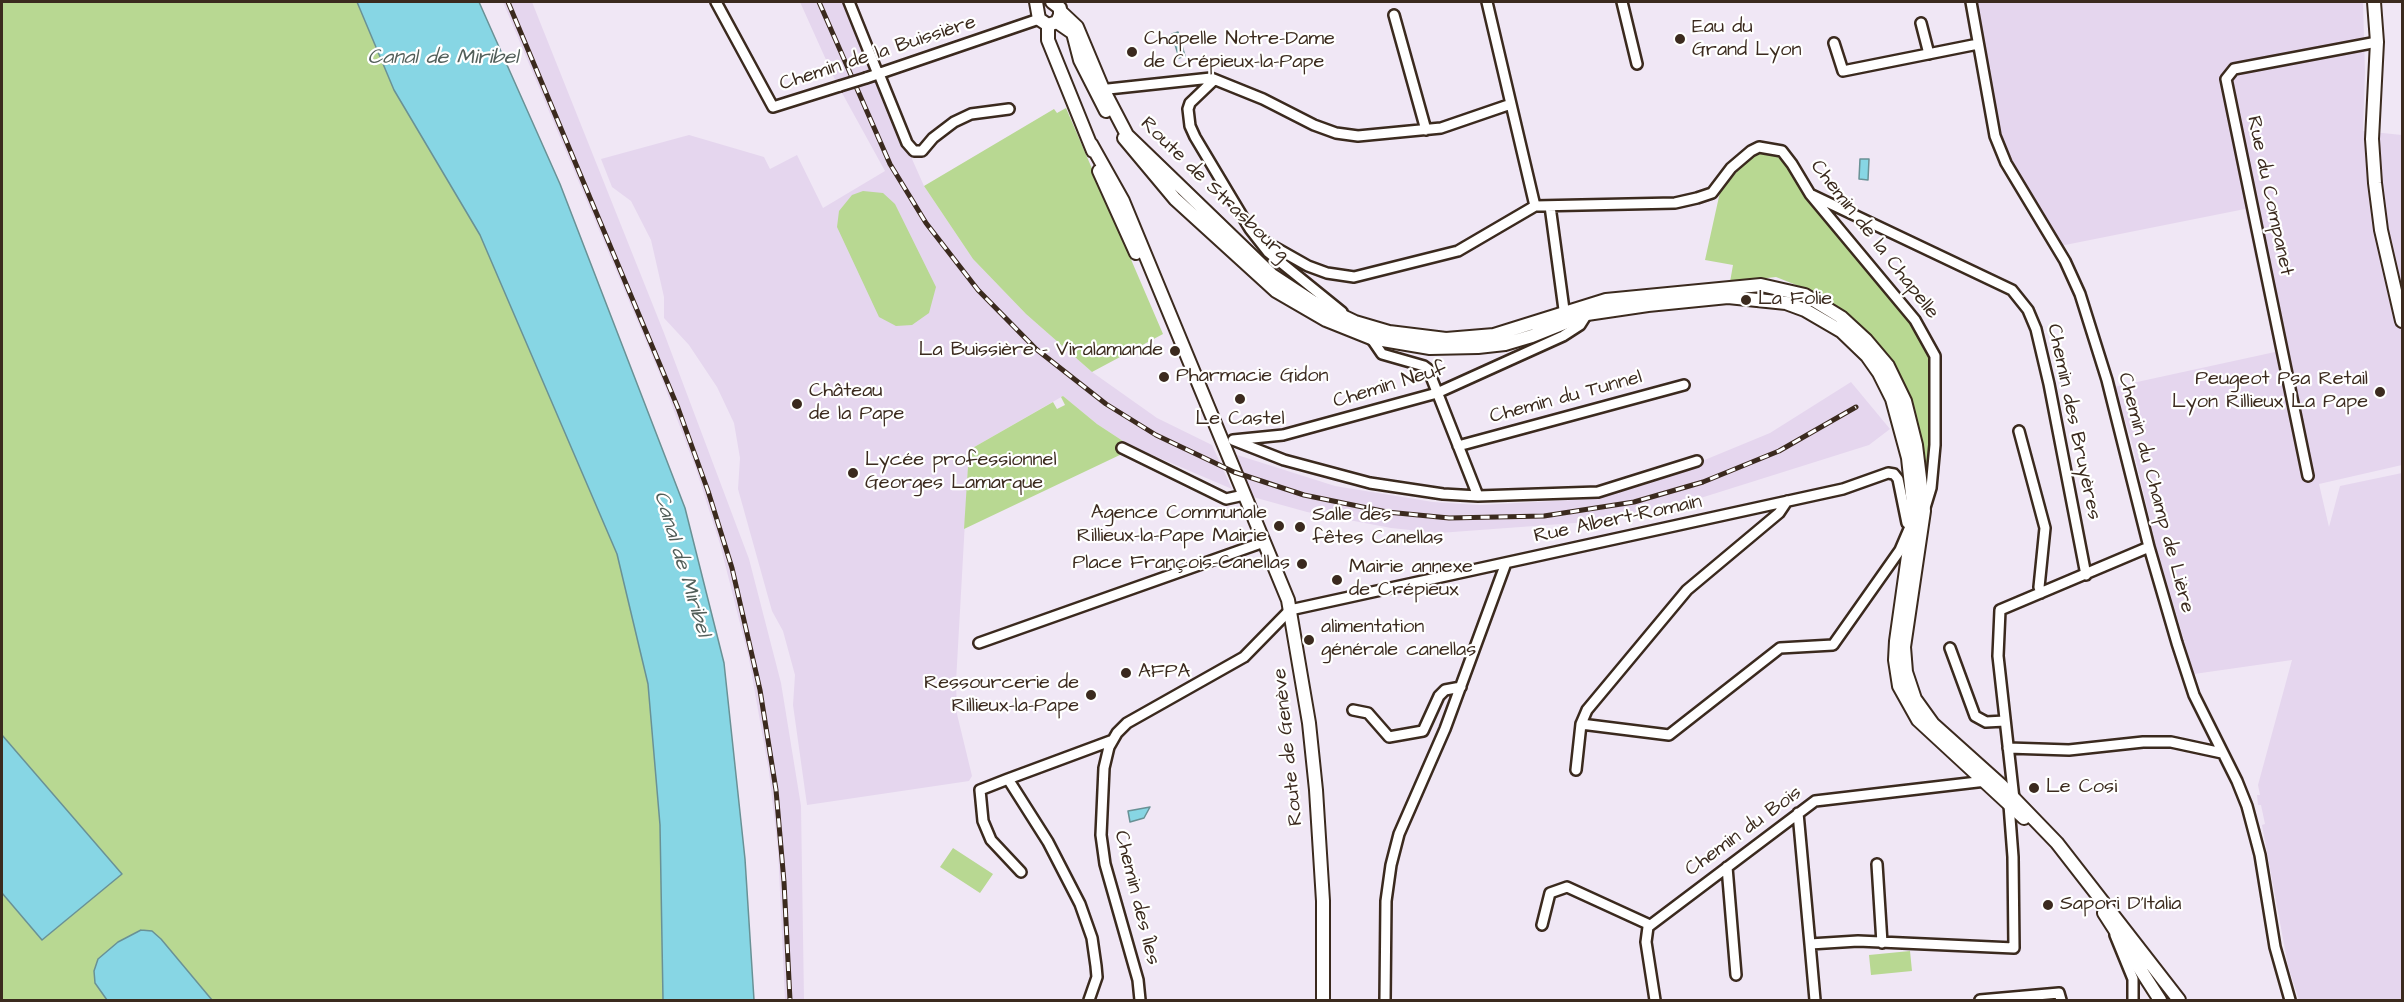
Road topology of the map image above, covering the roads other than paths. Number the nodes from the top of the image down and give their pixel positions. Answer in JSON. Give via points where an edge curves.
{"nodes":[{"id":1,"x":716,"y":2,"type":"edge"},
{"id":2,"x":849,"y":2,"type":"edge"},
{"id":3,"x":1052,"y":2,"type":"edge"},
{"id":4,"x":1487,"y":2,"type":"edge"},
{"id":5,"x":1622,"y":2,"type":"edge"},
{"id":6,"x":1971,"y":2,"type":"edge"},
{"id":7,"x":2374,"y":2,"type":"edge"},
{"id":8,"x":1047,"y":12,"type":"edge"},
{"id":9,"x":1394,"y":15,"type":"dead end"},
{"id":10,"x":1921,"y":23,"type":"dead end"},
{"id":11,"x":2377,"y":42,"type":"junction"},
{"id":12,"x":1834,"y":43,"type":"dead end"},
{"id":13,"x":1978,"y":44,"type":"junction"},
{"id":14,"x":1929,"y":54,"type":"junction"},
{"id":15,"x":1637,"y":64,"type":"dead end"},
{"id":16,"x":879,"y":74,"type":"junction"},
{"id":17,"x":1214,"y":80,"type":"junction"},
{"id":18,"x":1099,"y":90,"type":"junction"},
{"id":19,"x":1511,"y":104,"type":"junction"},
{"id":20,"x":1009,"y":109,"type":"dead end"},
{"id":21,"x":1426,"y":130,"type":"junction"},
{"id":22,"x":1810,"y":194,"type":"junction"},
{"id":23,"x":1535,"y":206,"type":"junction"},
{"id":24,"x":1550,"y":206,"type":"junction"},
{"id":25,"x":1260,"y":239,"type":"junction"},
{"id":26,"x":1587,"y":314,"type":"junction"},
{"id":27,"x":1565,"y":316,"type":"junction"},
{"id":28,"x":2403,"y":321,"type":"edge"},
{"id":29,"x":1355,"y":322,"type":"junction"},
{"id":30,"x":1371,"y":338,"type":"junction"},
{"id":31,"x":1684,"y":385,"type":"dead end"},
{"id":32,"x":1437,"y":393,"type":"junction"},
{"id":33,"x":2019,"y":431,"type":"dead end"},
{"id":34,"x":1228,"y":442,"type":"junction"},
{"id":35,"x":1458,"y":446,"type":"junction"},
{"id":36,"x":1122,"y":448,"type":"dead end"},
{"id":37,"x":1697,"y":461,"type":"dead end"},
{"id":38,"x":2308,"y":476,"type":"dead end"},
{"id":39,"x":1244,"y":495,"type":"junction"},
{"id":40,"x":1478,"y":496,"type":"junction"},
{"id":41,"x":1787,"y":501,"type":"junction"},
{"id":42,"x":1924,"y":512,"type":"junction"},
{"id":43,"x":1915,"y":528,"type":"junction"},
{"id":44,"x":1264,"y":542,"type":"junction"},
{"id":45,"x":2149,"y":548,"type":"junction"},
{"id":46,"x":1506,"y":563,"type":"junction"},
{"id":47,"x":2086,"y":575,"type":"junction"},
{"id":48,"x":2041,"y":593,"type":"junction"},
{"id":49,"x":1290,"y":610,"type":"junction"},
{"id":50,"x":979,"y":643,"type":"dead end"},
{"id":51,"x":1950,"y":648,"type":"dead end"},
{"id":52,"x":1461,"y":687,"type":"junction"},
{"id":53,"x":1353,"y":710,"type":"dead end"},
{"id":54,"x":2005,"y":721,"type":"junction"},
{"id":55,"x":1581,"y":724,"type":"junction"},
{"id":56,"x":1113,"y":740,"type":"junction"},
{"id":57,"x":2008,"y":748,"type":"junction"},
{"id":58,"x":2222,"y":753,"type":"junction"},
{"id":59,"x":1576,"y":770,"type":"dead end"},
{"id":60,"x":1008,"y":779,"type":"junction"},
{"id":61,"x":1983,"y":781,"type":"junction"},
{"id":62,"x":2000,"y":791,"type":"junction"},
{"id":63,"x":2012,"y":802,"type":"junction"},
{"id":64,"x":1798,"y":813,"type":"junction"},
{"id":65,"x":1877,"y":864,"type":"dead end"},
{"id":66,"x":1727,"y":867,"type":"junction"},
{"id":67,"x":1021,"y":872,"type":"dead end"},
{"id":68,"x":1542,"y":925,"type":"dead end"},
{"id":69,"x":1650,"y":925,"type":"junction"},
{"id":70,"x":2113,"y":930,"type":"junction"},
{"id":71,"x":2132,"y":940,"type":"junction"},
{"id":72,"x":1882,"y":943,"type":"junction"},
{"id":73,"x":1810,"y":944,"type":"junction"},
{"id":74,"x":1737,"y":975,"type":"dead end"},
{"id":75,"x":1089,"y":1000,"type":"edge"},
{"id":76,"x":1140,"y":1000,"type":"edge"},
{"id":77,"x":1323,"y":1000,"type":"edge"},
{"id":78,"x":1385,"y":1000,"type":"edge"},
{"id":79,"x":1655,"y":1000,"type":"edge"},
{"id":80,"x":1815,"y":1000,"type":"edge"},
{"id":81,"x":1980,"y":1000,"type":"edge"},
{"id":82,"x":2061,"y":1000,"type":"edge"},
{"id":83,"x":2133,"y":1000,"type":"edge"},
{"id":84,"x":2162,"y":1000,"type":"edge"},
{"id":85,"x":2179,"y":1000,"type":"edge"},
{"id":86,"x":2290,"y":1000,"type":"edge"}],
"edges":[{"from":1,"to":16,"type":"street","name":"Chemin de la Buissière","bridge":true,"via":[[773,107]]},
{"from":2,"to":16,"type":"street"},
{"from":3,"to":8,"type":"main road","via":[[1058,5]]},
{"from":4,"to":19,"type":"street"},
{"from":5,"to":15,"type":"street"},
{"from":6,"to":13,"type":"street","name":"Chemin du Champ de Lière"},
{"from":7,"to":11,"type":"main road"},
{"from":8,"to":16,"type":"street","name":"Chemin de la Buissière"},
{"from":8,"to":18,"type":"main road","name":"Route de Strasbourg","via":[[1073,33]]},
{"from":8,"to":34,"type":"main road","name":"Route de Genève","via":[[1048,40],[1102,178]]},
{"from":9,"to":21,"type":"street"},
{"from":10,"to":14,"type":"street"},
{"from":11,"to":28,"type":"main road","via":[[2372,139],[2375,183],[2381,230]]},
{"from":11,"to":38,"type":"street","name":"Rue du Companet","via":[[2234,69],[2226,79]]},
{"from":12,"to":14,"type":"street","via":[[1843,71]]},
{"from":13,"to":14,"type":"street"},
{"from":13,"to":45,"type":"street","name":"Chemin du Champ de Lière","via":[[1995,136],[2002,154],[2065,261],[2095,338]]},
{"from":16,"to":20,"type":"street","via":[[907,143],[914,151],[922,151],[954,122],[971,114]]},
{"from":17,"to":18,"type":"street","via":[[1202,77]]},
{"from":17,"to":21,"type":"street","via":[[1336,133],[1358,136]]},
{"from":17,"to":25,"type":"street","via":[[1191,103],[1187,117],[1250,229]]},
{"from":18,"to":29,"type":"main road","name":"Route de Strasbourg","via":[[1127,135],[1272,275],[1313,302]]},
{"from":18,"to":30,"type":"main road","name":"Route de Strasbourg","via":[[1131,147],[1175,199],[1243,264],[1308,311]]},
{"from":19,"to":21,"type":"street"},
{"from":19,"to":23,"type":"street"},
{"from":22,"to":24,"type":"street","name":"Chemin de la Chapelle","via":[[1788,156],[1759,147],[1744,154],[1712,193],[1697,198],[1675,203]]},
{"from":22,"to":42,"type":"street","name":"Chemin de la Chapelle","via":[[1915,320],[1935,356],[1935,446]]},
{"from":22,"to":47,"type":"street","name":"Chemin des Bruyères","via":[[2012,290],[2028,310],[2049,384]]},
{"from":23,"to":24,"type":"street","name":"Chemin de la Chapelle"},
{"from":23,"to":25,"type":"street","via":[[1458,251],[1354,277],[1308,266]]},
{"from":24,"to":27,"type":"street"},
{"from":25,"to":29,"type":"street","via":[[1268,252]]},
{"from":26,"to":27,"type":"main road","name":"Route de Strasbourg"},
{"from":26,"to":32,"type":"street","name":"Chemin Neuf","via":[[1580,325],[1563,336]]},
{"from":26,"to":43,"type":"main road","name":"Route de Strasbourg","via":[[1747,298],[1802,309],[1829,323],[1867,356],[1892,399],[1908,458]]},
{"from":27,"to":29,"type":"main road","name":"Route de Strasbourg","via":[[1494,335],[1446,339],[1389,332]]},
{"from":27,"to":30,"type":"main road","name":"Route de Strasbourg","via":[[1505,344],[1430,348]]},
{"from":27,"to":42,"type":"main road","name":"Route de Strasbourg","via":[[1606,300],[1761,285],[1805,295],[1823,304],[1866,340],[1888,366],[1905,401],[1919,464]]},
{"from":30,"to":32,"type":"street","via":[[1382,354],[1424,366]]},
{"from":31,"to":35,"type":"street","name":"Chemin du Tunnel"},
{"from":32,"to":34,"type":"street","name":"Chemin Neuf","via":[[1283,435]]},
{"from":32,"to":35,"type":"street"},
{"from":33,"to":48,"type":"street","via":[[2045,528]]},
{"from":34,"to":39,"type":"main road","name":"Route de Genève"},
{"from":34,"to":40,"type":"street","via":[[1370,483]]},
{"from":35,"to":40,"type":"street"},
{"from":36,"to":39,"type":"street","via":[[1226,499]]},
{"from":37,"to":40,"type":"street","via":[[1598,492]]},
{"from":39,"to":44,"type":"main road","name":"Route de Genève"},
{"from":41,"to":43,"type":"street","name":"Rue Albert-Romain","via":[[1843,489],[1877,475],[1894,474],[1907,523]]},
{"from":41,"to":46,"type":"street","name":"Rue Albert-Romain"},
{"from":41,"to":55,"type":"street","via":[[1779,513],[1687,590],[1587,710]]},
{"from":42,"to":43,"type":"main road","name":"Route de Strasbourg"},
{"from":43,"to":55,"type":"street","via":[[1833,645],[1780,648],[1669,735]]},
{"from":43,"to":61,"type":"main road","name":"Route de Strasbourg","via":[[1896,640],[1899,686],[1918,720]]},
{"from":43,"to":62,"type":"main road","name":"Route de Strasbourg","via":[[1904,647],[1906,672],[1915,699],[1933,724]]},
{"from":44,"to":49,"type":"main road","name":"Route de Genève"},
{"from":44,"to":50,"type":"street"},
{"from":45,"to":47,"type":"street"},
{"from":45,"to":58,"type":"street","name":"Chemin du Champ de Lière","via":[[2194,695]]},
{"from":46,"to":49,"type":"street","name":"Rue Albert-Romain"},
{"from":46,"to":52,"type":"street"},
{"from":47,"to":48,"type":"street"},
{"from":48,"to":54,"type":"street","via":[[2000,610],[1998,615]]},
{"from":49,"to":56,"type":"street","name":"Chemin des Îles","via":[[1244,657],[1127,723]]},
{"from":49,"to":77,"type":"main road","name":"Route de Genève","via":[[1316,790]]},
{"from":51,"to":54,"type":"street","via":[[1975,716],[1986,722]]},
{"from":52,"to":53,"type":"street","via":[[1444,690],[1423,731],[1389,737],[1368,713]]},
{"from":52,"to":78,"type":"street","via":[[1413,797],[1391,865],[1386,902]]},
{"from":54,"to":57,"type":"street"},
{"from":55,"to":59,"type":"street"},
{"from":56,"to":60,"type":"street"},
{"from":56,"to":76,"type":"street","name":"Chemin des Îles","via":[[1104,768],[1101,835]]},
{"from":57,"to":58,"type":"street","via":[[2069,750],[2143,741],[2171,742]]},
{"from":57,"to":63,"type":"street"},
{"from":58,"to":86,"type":"street","name":"Chemin du Champ de Lière","via":[[2247,806],[2260,855],[2274,947]]},
{"from":60,"to":67,"type":"street","via":[[980,790],[983,821],[991,840]]},
{"from":60,"to":75,"type":"street","via":[[1048,842],[1080,904],[1092,938],[1097,977]]},
{"from":61,"to":62,"type":"main road","name":"Route de Strasbourg"},
{"from":61,"to":64,"type":"street","name":"Chemin du Bois","via":[[1815,801]]},
{"from":62,"to":63,"type":"main road","name":"Route de Strasbourg"},
{"from":63,"to":70,"type":"main road","name":"Route de Strasbourg","via":[[2054,846]]},
{"from":63,"to":71,"type":"main road","name":"Route de Strasbourg","via":[[2057,843]]},
{"from":63,"to":72,"type":"street","via":[[2014,948]]},
{"from":64,"to":66,"type":"street","name":"Chemin du Bois"},
{"from":64,"to":73,"type":"street"},
{"from":65,"to":72,"type":"street"},
{"from":66,"to":69,"type":"street","name":"Chemin du Bois"},
{"from":66,"to":74,"type":"street"},
{"from":68,"to":69,"type":"street","via":[[1550,892],[1567,887]]},
{"from":69,"to":79,"type":"street","via":[[1646,942]]},
{"from":70,"to":83,"type":"street","via":[[2133,979]]},
{"from":70,"to":84,"type":"main road","name":"Route de Strasbourg"},
{"from":71,"to":84,"type":"street","via":[[2164,989]]},
{"from":71,"to":85,"type":"main road","name":"Route de Strasbourg"},
{"from":72,"to":73,"type":"street"},
{"from":73,"to":80,"type":"street"},
{"from":81,"to":82,"type":"street","via":[[2060,993]]}]}
